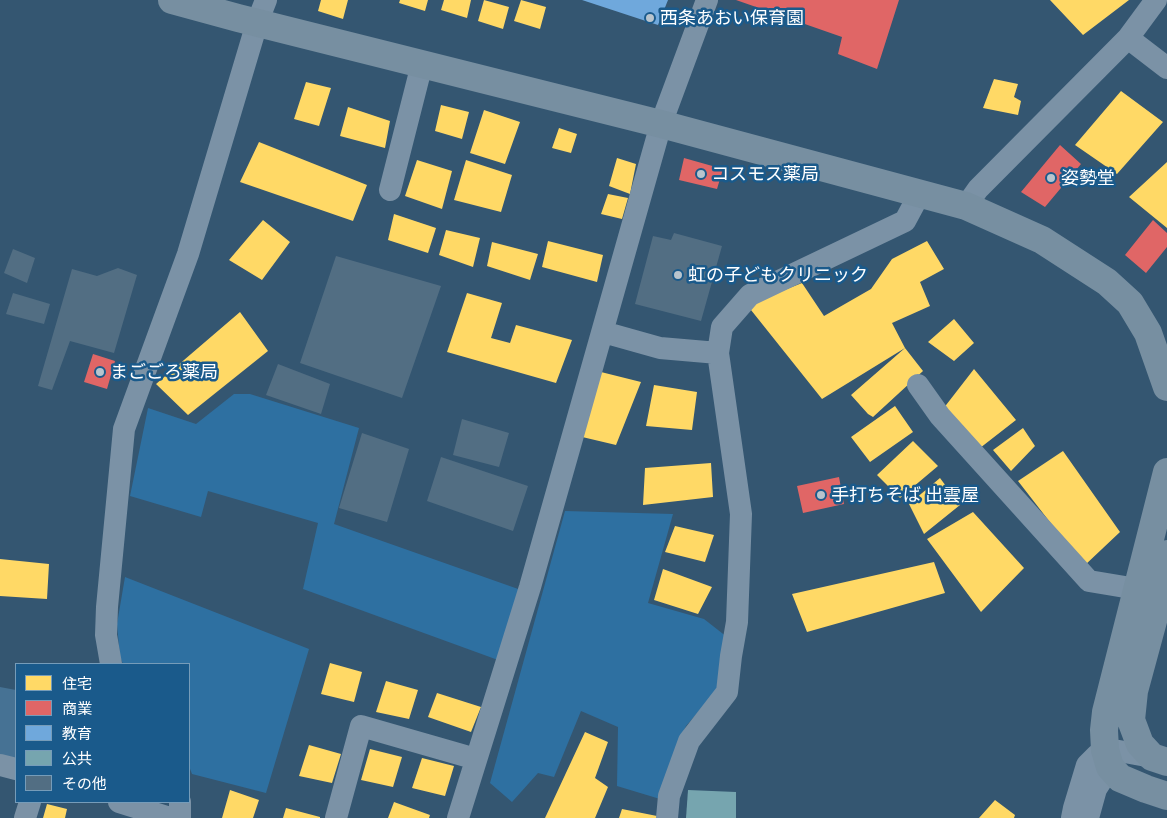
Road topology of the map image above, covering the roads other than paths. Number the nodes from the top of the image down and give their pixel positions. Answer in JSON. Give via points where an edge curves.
{"nodes":[{"id":1,"x":172,"y":0,"type":"edge"},
{"id":2,"x":707,"y":0,"type":"edge"},
{"id":3,"x":1156,"y":0,"type":"edge"},
{"id":4,"x":262,"y":11,"type":"edge"},
{"id":5,"x":1128,"y":38,"type":"junction"},
{"id":6,"x":422,"y":64,"type":"junction"},
{"id":7,"x":1167,"y":68,"type":"edge"},
{"id":8,"x":661,"y":124,"type":"junction"},
{"id":9,"x":390,"y":190,"type":"dead end"},
{"id":10,"x":920,"y":193,"type":"junction"},
{"id":11,"x":966,"y":206,"type":"junction"},
{"id":12,"x":603,"y":332,"type":"junction"},
{"id":13,"x":718,"y":353,"type":"junction"},
{"id":14,"x":918,"y":385,"type":"dead end"},
{"id":15,"x":1167,"y":387,"type":"edge"},
{"id":16,"x":1167,"y":472,"type":"edge"},
{"id":17,"x":1167,"y":554,"type":"edge"},
{"id":18,"x":1138,"y":588,"type":"junction"},
{"id":19,"x":111,"y":663,"type":"edge"},
{"id":20,"x":476,"y":759,"type":"junction"},
{"id":21,"x":1108,"y":759,"type":"junction"},
{"id":22,"x":1159,"y":759,"type":"edge"},
{"id":23,"x":0,"y":765,"type":"edge"},
{"id":24,"x":15,"y":769,"type":"edge"},
{"id":25,"x":1167,"y":796,"type":"edge"},
{"id":26,"x":30,"y":803,"type":"edge"},
{"id":27,"x":122,"y":803,"type":"edge"},
{"id":28,"x":180,"y":803,"type":"edge"},
{"id":29,"x":25,"y":818,"type":"edge"},
{"id":30,"x":170,"y":818,"type":"edge"},
{"id":31,"x":180,"y":818,"type":"edge"},
{"id":32,"x":336,"y":818,"type":"edge"},
{"id":33,"x":458,"y":818,"type":"edge"},
{"id":34,"x":668,"y":818,"type":"edge"},
{"id":35,"x":1072,"y":818,"type":"edge"},
{"id":36,"x":1088,"y":818,"type":"edge"}],
"edges":[{"from":1,"to":4,"type":"street"},
{"from":2,"to":8,"type":"street"},
{"from":3,"to":5,"type":"street"},
{"from":4,"to":6,"type":"street"},
{"from":4,"to":19,"type":"street","via":[[188,254],[124,429],[107,607],[106,635]]},
{"from":5,"to":7,"type":"street"},
{"from":5,"to":11,"type":"street","via":[[978,189]]},
{"from":6,"to":8,"type":"street"},
{"from":6,"to":9,"type":"street"},
{"from":8,"to":10,"type":"street"},
{"from":8,"to":12,"type":"street"},
{"from":10,"to":11,"type":"street"},
{"from":10,"to":13,"type":"street","via":[[905,221],[750,295],[722,327]]},
{"from":11,"to":15,"type":"street","via":[[1042,240],[1108,282],[1130,303],[1148,333]]},
{"from":12,"to":13,"type":"street","via":[[660,348]]},
{"from":12,"to":20,"type":"street","via":[[530,587]]},
{"from":13,"to":34,"type":"street","via":[[741,514],[737,622],[726,692],[689,742],[669,796]]},
{"from":14,"to":18,"type":"street","via":[[940,416],[1090,581]]},
{"from":16,"to":18,"type":"street"},
{"from":17,"to":22,"type":"street","via":[[1160,595],[1134,691],[1131,720],[1140,744]]},
{"from":18,"to":21,"type":"street","via":[[1106,712],[1104,730]]},
{"from":20,"to":32,"type":"street","via":[[361,726]]},
{"from":20,"to":33,"type":"street"},
{"from":21,"to":22,"type":"street","via":[[1119,751]]},
{"from":21,"to":25,"type":"street","via":[[1120,778]]},
{"from":21,"to":35,"type":"street","via":[[1097,755],[1087,765]]},
{"from":21,"to":36,"type":"street"},
{"from":23,"to":24,"type":"street"},
{"from":26,"to":29,"type":"street"},
{"from":27,"to":30,"type":"street"},
{"from":28,"to":31,"type":"street"}]}
